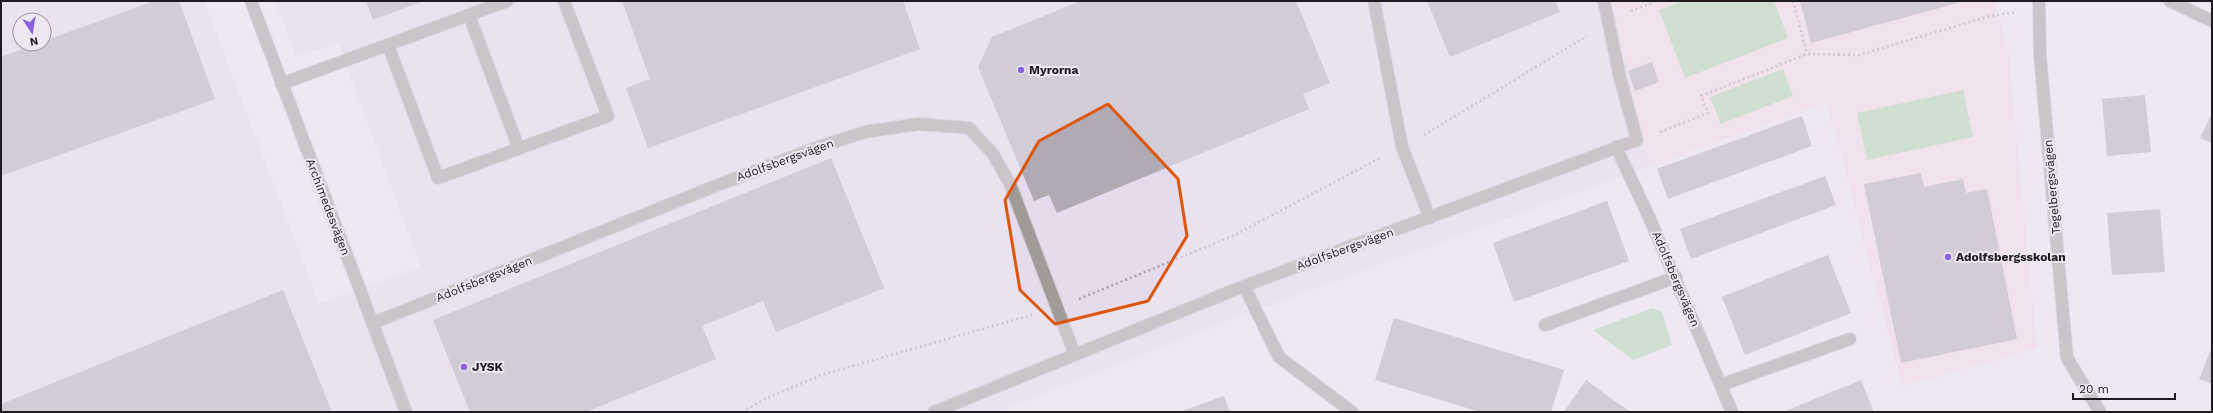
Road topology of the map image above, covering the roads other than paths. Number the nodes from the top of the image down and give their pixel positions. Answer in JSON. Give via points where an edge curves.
{"nodes":[{"id":1,"x":251,"y":1,"type":"edge"},
{"id":2,"x":506,"y":1,"type":"edge"},
{"id":3,"x":564,"y":1,"type":"edge"},
{"id":4,"x":1374,"y":1,"type":"edge"},
{"id":5,"x":1604,"y":1,"type":"edge"},
{"id":6,"x":2170,"y":1,"type":"edge"},
{"id":7,"x":2039,"y":4,"type":"edge"},
{"id":8,"x":469,"y":15,"type":"junction"},
{"id":9,"x":2212,"y":21,"type":"edge"},
{"id":10,"x":388,"y":45,"type":"junction"},
{"id":11,"x":281,"y":84,"type":"junction"},
{"id":12,"x":1616,"y":147,"type":"junction"},
{"id":13,"x":519,"y":149,"type":"junction"},
{"id":14,"x":1430,"y":218,"type":"junction"},
{"id":15,"x":1676,"y":278,"type":"junction"},
{"id":16,"x":1244,"y":286,"type":"junction"},
{"id":17,"x":374,"y":323,"type":"junction"},
{"id":18,"x":1545,"y":325,"type":"dead end"},
{"id":19,"x":1850,"y":339,"type":"dead end"},
{"id":20,"x":1076,"y":355,"type":"junction"},
{"id":21,"x":1721,"y":385,"type":"junction"},
{"id":22,"x":948,"y":409,"type":"edge"},
{"id":23,"x":406,"y":412,"type":"edge"},
{"id":24,"x":934,"y":412,"type":"edge"},
{"id":25,"x":1352,"y":412,"type":"edge"},
{"id":26,"x":1732,"y":412,"type":"edge"},
{"id":27,"x":2100,"y":412,"type":"edge"}],
"edges":[{"from":1,"to":11,"type":"street","name":"Archimedesvägen"},
{"from":2,"to":8,"type":"street"},
{"from":3,"to":13,"type":"street","via":[[608,116]]},
{"from":4,"to":14,"type":"street","via":[[1402,147]]},
{"from":5,"to":12,"type":"street","name":"Adolfsbergsvägen","via":[[1620,78],[1637,140]]},
{"from":6,"to":9,"type":"street"},
{"from":7,"to":27,"type":"street","name":"Tegelbergsvägen","via":[[2040,55],[2067,358]]},
{"from":8,"to":10,"type":"street"},
{"from":8,"to":13,"type":"street"},
{"from":10,"to":11,"type":"street"},
{"from":10,"to":13,"type":"street","via":[[438,178]]},
{"from":11,"to":17,"type":"street","name":"Archimedesvägen"},
{"from":12,"to":14,"type":"street","name":"Adolfsbergsvägen"},
{"from":12,"to":15,"type":"street","name":"Adolfsbergsvägen"},
{"from":14,"to":16,"type":"street","name":"Adolfsbergsvägen"},
{"from":15,"to":18,"type":"street"},
{"from":15,"to":21,"type":"street","name":"Adolfsbergsvägen"},
{"from":16,"to":20,"type":"street","name":"Adolfsbergsvägen"},
{"from":16,"to":25,"type":"street","via":[[1279,357]]},
{"from":17,"to":20,"type":"street","name":"Adolfsbergsvägen","via":[[815,148],[865,132],[918,124],[969,128],[993,154],[1010,184]]},
{"from":17,"to":23,"type":"street","name":"Archimedesvägen"},
{"from":19,"to":21,"type":"street"},
{"from":20,"to":22,"type":"street","name":"Adolfsbergsvägen"},
{"from":21,"to":26,"type":"street","name":"Adolfsbergsvägen"},
{"from":22,"to":24,"type":"street","name":"Adolfsbergsvägen"}]}
